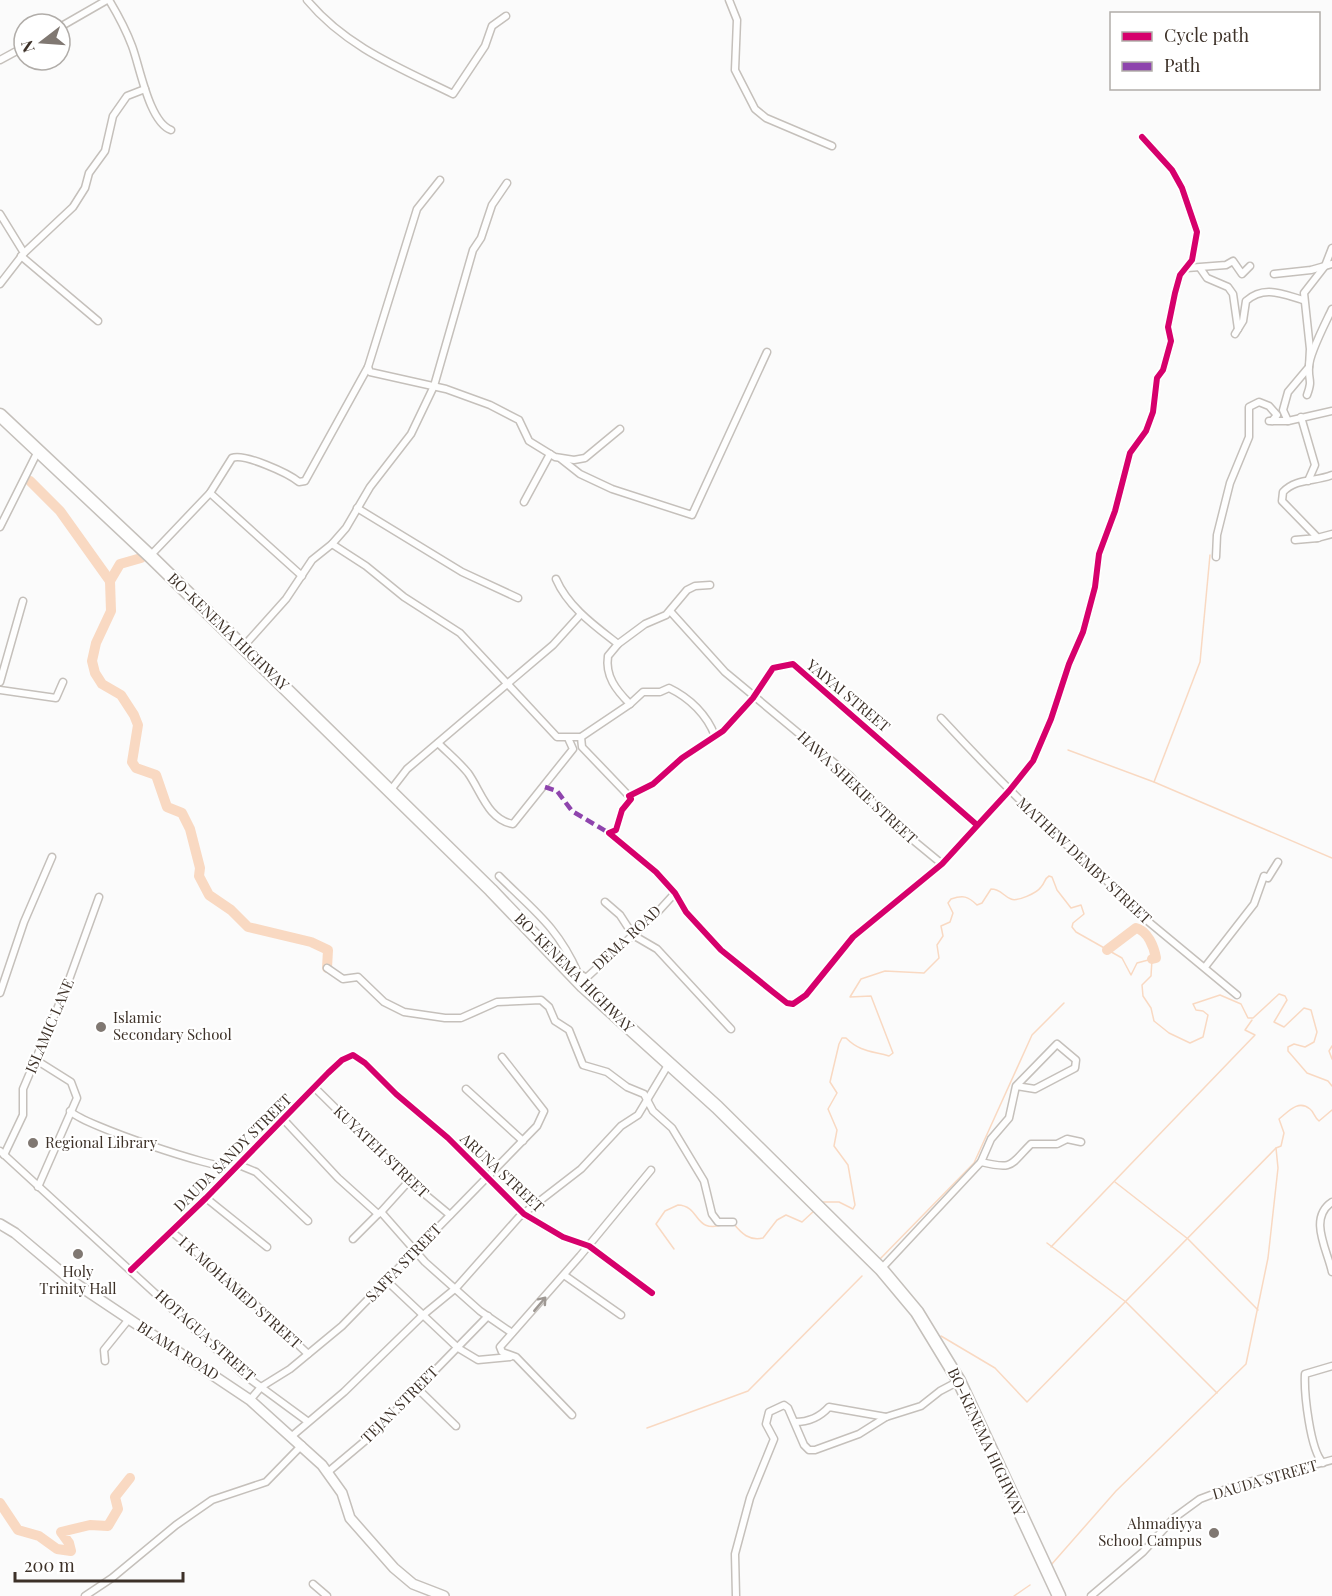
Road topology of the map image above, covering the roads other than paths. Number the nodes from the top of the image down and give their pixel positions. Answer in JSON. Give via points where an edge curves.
{"nodes":[{"id":1,"x":108,"y":0,"type":"edge"},
{"id":2,"x":307,"y":0,"type":"edge"},
{"id":3,"x":729,"y":0,"type":"edge"},
{"id":4,"x":506,"y":16,"type":"dead end"},
{"id":5,"x":72,"y":20,"type":"edge"},
{"id":6,"x":145,"y":89,"type":"junction"},
{"id":7,"x":171,"y":130,"type":"dead end"},
{"id":8,"x":1142,"y":137,"type":"dead end"},
{"id":9,"x":832,"y":146,"type":"dead end"},
{"id":10,"x":440,"y":180,"type":"dead end"},
{"id":11,"x":507,"y":183,"type":"dead end"},
{"id":12,"x":0,"y":214,"type":"edge"},
{"id":13,"x":1332,"y":248,"type":"edge"},
{"id":14,"x":22,"y":254,"type":"junction"},
{"id":15,"x":1328,"y":265,"type":"edge"},
{"id":16,"x":1250,"y":266,"type":"dead end"},
{"id":17,"x":1187,"y":268,"type":"junction"},
{"id":18,"x":1200,"y":268,"type":"junction"},
{"id":19,"x":1274,"y":274,"type":"dead end"},
{"id":20,"x":0,"y":284,"type":"edge"},
{"id":21,"x":1303,"y":300,"type":"junction"},
{"id":22,"x":1332,"y":309,"type":"edge"},
{"id":23,"x":98,"y":321,"type":"dead end"},
{"id":24,"x":767,"y":352,"type":"dead end"},
{"id":25,"x":368,"y":367,"type":"junction"},
{"id":26,"x":1309,"y":368,"type":"junction"},
{"id":27,"x":434,"y":386,"type":"junction"},
{"id":28,"x":1307,"y":395,"type":"dead end"},
{"id":29,"x":1283,"y":410,"type":"junction"},
{"id":30,"x":1332,"y":411,"type":"edge"},
{"id":31,"x":0,"y":415,"type":"edge"},
{"id":32,"x":1276,"y":415,"type":"junction"},
{"id":33,"x":1301,"y":417,"type":"junction"},
{"id":34,"x":1288,"y":421,"type":"junction"},
{"id":35,"x":620,"y":429,"type":"dead end"},
{"id":36,"x":37,"y":453,"type":"junction"},
{"id":37,"x":550,"y":454,"type":"junction"},
{"id":38,"x":558,"y":458,"type":"junction"},
{"id":39,"x":1332,"y":475,"type":"edge"},
{"id":40,"x":1308,"y":481,"type":"junction"},
{"id":41,"x":210,"y":493,"type":"junction"},
{"id":42,"x":524,"y":502,"type":"dead end"},
{"id":43,"x":357,"y":508,"type":"junction"},
{"id":44,"x":0,"y":527,"type":"edge"},
{"id":45,"x":1332,"y":534,"type":"edge"},
{"id":46,"x":332,"y":544,"type":"junction"},
{"id":47,"x":150,"y":556,"type":"junction"},
{"id":48,"x":1216,"y":557,"type":"dead end"},
{"id":49,"x":302,"y":576,"type":"junction"},
{"id":50,"x":556,"y":579,"type":"dead end"},
{"id":51,"x":710,"y":585,"type":"dead end"},
{"id":52,"x":518,"y":598,"type":"dead end"},
{"id":53,"x":22,"y":601,"type":"dead end"},
{"id":54,"x":670,"y":611,"type":"junction"},
{"id":55,"x":581,"y":614,"type":"junction"},
{"id":56,"x":618,"y":644,"type":"junction"},
{"id":57,"x":243,"y":647,"type":"junction"},
{"id":58,"x":0,"y":682,"type":"edge"},
{"id":59,"x":63,"y":682,"type":"dead end"},
{"id":60,"x":507,"y":684,"type":"junction"},
{"id":61,"x":0,"y":690,"type":"edge"},
{"id":62,"x":753,"y":698,"type":"junction"},
{"id":63,"x":630,"y":704,"type":"junction"},
{"id":64,"x":941,"y":718,"type":"dead end"},
{"id":65,"x":715,"y":736,"type":"junction"},
{"id":66,"x":581,"y":737,"type":"junction"},
{"id":67,"x":568,"y":738,"type":"junction"},
{"id":68,"x":438,"y":743,"type":"junction"},
{"id":69,"x":582,"y":747,"type":"junction"},
{"id":70,"x":573,"y":749,"type":"junction"},
{"id":71,"x":1009,"y":791,"type":"junction"},
{"id":72,"x":389,"y":792,"type":"junction"},
{"id":73,"x":629,"y":796,"type":"junction"},
{"id":74,"x":977,"y":825,"type":"junction"},
{"id":75,"x":52,"y":857,"type":"dead end"},
{"id":76,"x":1278,"y":862,"type":"dead end"},
{"id":77,"x":942,"y":864,"type":"junction"},
{"id":78,"x":499,"y":876,"type":"dead end"},
{"id":79,"x":675,"y":893,"type":"junction"},
{"id":80,"x":99,"y":897,"type":"dead end"},
{"id":81,"x":605,"y":902,"type":"dead end"},
{"id":82,"x":633,"y":935,"type":"junction"},
{"id":83,"x":1205,"y":967,"type":"junction"},
{"id":84,"x":327,"y":968,"type":"dead end"},
{"id":85,"x":584,"y":981,"type":"junction"},
{"id":86,"x":0,"y":993,"type":"edge"},
{"id":87,"x":1237,"y":995,"type":"dead end"},
{"id":88,"x":731,"y":1029,"type":"dead end"},
{"id":89,"x":353,"y":1055,"type":"joint"},
{"id":90,"x":502,"y":1057,"type":"dead end"},
{"id":91,"x":36,"y":1060,"type":"junction"},
{"id":92,"x":668,"y":1065,"type":"junction"},
{"id":93,"x":1016,"y":1086,"type":"junction"},
{"id":94,"x":314,"y":1087,"type":"junction"},
{"id":95,"x":466,"y":1089,"type":"dead end"},
{"id":96,"x":647,"y":1098,"type":"junction"},
{"id":97,"x":70,"y":1111,"type":"junction"},
{"id":98,"x":284,"y":1120,"type":"junction"},
{"id":99,"x":523,"y":1141,"type":"junction"},
{"id":100,"x":1081,"y":1142,"type":"dead end"},
{"id":101,"x":2,"y":1153,"type":"edge"},
{"id":102,"x":981,"y":1162,"type":"junction"},
{"id":103,"x":237,"y":1167,"type":"junction"},
{"id":104,"x":651,"y":1170,"type":"dead end"},
{"id":105,"x":488,"y":1178,"type":"junction"},
{"id":106,"x":409,"y":1181,"type":"junction"},
{"id":107,"x":38,"y":1187,"type":"junction"},
{"id":108,"x":206,"y":1198,"type":"junction"},
{"id":109,"x":1332,"y":1202,"type":"edge"},
{"id":110,"x":379,"y":1213,"type":"junction"},
{"id":111,"x":524,"y":1214,"type":"junction"},
{"id":112,"x":450,"y":1215,"type":"junction"},
{"id":113,"x":308,"y":1221,"type":"dead end"},
{"id":114,"x":733,"y":1222,"type":"dead end"},
{"id":115,"x":0,"y":1224,"type":"edge"},
{"id":116,"x":172,"y":1232,"type":"junction"},
{"id":117,"x":353,"y":1239,"type":"dead end"},
{"id":118,"x":589,"y":1246,"type":"junction"},
{"id":119,"x":267,"y":1247,"type":"dead end"},
{"id":120,"x":416,"y":1250,"type":"junction"},
{"id":121,"x":1330,"y":1252,"type":"edge"},
{"id":122,"x":881,"y":1269,"type":"junction"},
{"id":123,"x":131,"y":1270,"type":"junction"},
{"id":124,"x":1332,"y":1272,"type":"edge"},
{"id":125,"x":564,"y":1275,"type":"junction"},
{"id":126,"x":388,"y":1281,"type":"junction"},
{"id":127,"x":456,"y":1288,"type":"junction"},
{"id":128,"x":652,"y":1293,"type":"dead end"},
{"id":129,"x":423,"y":1315,"type":"junction"},
{"id":130,"x":621,"y":1315,"type":"dead end"},
{"id":131,"x":488,"y":1316,"type":"junction"},
{"id":132,"x":129,"y":1319,"type":"junction"},
{"id":133,"x":512,"y":1333,"type":"junction"},
{"id":134,"x":458,"y":1348,"type":"junction"},
{"id":135,"x":308,"y":1354,"type":"junction"},
{"id":136,"x":516,"y":1357,"type":"junction"},
{"id":137,"x":105,"y":1361,"type":"dead end"},
{"id":138,"x":1332,"y":1366,"type":"edge"},
{"id":139,"x":959,"y":1381,"type":"junction"},
{"id":140,"x":261,"y":1387,"type":"junction"},
{"id":141,"x":417,"y":1388,"type":"junction"},
{"id":142,"x":250,"y":1400,"type":"junction"},
{"id":143,"x":572,"y":1415,"type":"dead end"},
{"id":144,"x":886,"y":1417,"type":"junction"},
{"id":145,"x":307,"y":1421,"type":"junction"},
{"id":146,"x":795,"y":1422,"type":"junction"},
{"id":147,"x":456,"y":1426,"type":"dead end"},
{"id":148,"x":292,"y":1436,"type":"junction"},
{"id":149,"x":302,"y":1445,"type":"junction"},
{"id":150,"x":1332,"y":1460,"type":"edge"},
{"id":151,"x":1323,"y":1463,"type":"junction"},
{"id":152,"x":328,"y":1472,"type":"junction"},
{"id":153,"x":313,"y":1584,"type":"dead end"},
{"id":154,"x":85,"y":1596,"type":"edge"},
{"id":155,"x":327,"y":1596,"type":"edge"},
{"id":156,"x":444,"y":1596,"type":"edge"},
{"id":157,"x":736,"y":1596,"type":"edge"},
{"id":158,"x":1059,"y":1596,"type":"edge"},
{"id":159,"x":1092,"y":1596,"type":"edge"}],
"edges":[{"from":1,"to":5,"type":"street"},
{"from":1,"to":6,"type":"street","via":[[132,45]]},
{"from":2,"to":4,"type":"street","via":[[341,33],[368,52],[453,94],[485,46],[492,26]]},
{"from":3,"to":9,"type":"street","via":[[737,20],[735,70],[755,109],[766,118]]},
{"from":6,"to":7,"type":"street","via":[[162,123]]},
{"from":6,"to":14,"type":"street","via":[[127,96],[113,116],[105,151],[89,172],[73,207]]},
{"from":8,"to":17,"type":"street","via":[[1172,170],[1194,220],[1197,232]]},
{"from":10,"to":25,"type":"street","via":[[413,217]]},
{"from":11,"to":27,"type":"street","via":[[492,205],[473,250]]},
{"from":12,"to":14,"type":"street"},
{"from":13,"to":15,"type":"street"},
{"from":14,"to":20,"type":"street"},
{"from":14,"to":23,"type":"street"},
{"from":15,"to":19,"type":"street"},
{"from":15,"to":21,"type":"street","via":[[1304,293]]},
{"from":16,"to":18,"type":"street","via":[[1242,274],[1233,261]]},
{"from":17,"to":18,"type":"street"},
{"from":17,"to":71,"type":"street","via":[[1180,275],[1175,294],[1168,327],[1171,341],[1157,378],[1153,412],[1146,431],[1130,453],[1099,554],[1083,632],[1038,751]]},
{"from":18,"to":21,"type":"street","via":[[1207,278],[1228,287],[1233,294],[1239,322],[1236,332],[1243,321],[1246,301],[1252,295],[1269,290]]},
{"from":21,"to":26,"type":"street"},
{"from":22,"to":26,"type":"street"},
{"from":24,"to":38,"type":"street","via":[[692,515],[612,489]]},
{"from":25,"to":27,"type":"street","via":[[370,372]]},
{"from":25,"to":41,"type":"street","via":[[303,483],[237,456],[226,464]]},
{"from":26,"to":28,"type":"street","via":[[1312,382]]},
{"from":26,"to":29,"type":"street","via":[[1288,392]]},
{"from":27,"to":37,"type":"street","via":[[510,414],[524,427],[529,441]]},
{"from":27,"to":43,"type":"street","via":[[411,434]]},
{"from":29,"to":32,"type":"street"},
{"from":29,"to":34,"type":"street"},
{"from":30,"to":33,"type":"street"},
{"from":31,"to":36,"type":"highway","name":"BO-KENEMA HIGHWAY"},
{"from":32,"to":34,"type":"street","via":[[1270,421]]},
{"from":32,"to":48,"type":"street","via":[[1259,402],[1249,407],[1249,437],[1230,483],[1217,535]]},
{"from":33,"to":34,"type":"street"},
{"from":33,"to":40,"type":"street","via":[[1315,465]]},
{"from":35,"to":38,"type":"street","via":[[585,458]]},
{"from":36,"to":44,"type":"street"},
{"from":36,"to":47,"type":"highway","name":"BO-KENEMA HIGHWAY"},
{"from":37,"to":38,"type":"street"},
{"from":37,"to":42,"type":"street"},
{"from":39,"to":40,"type":"street"},
{"from":40,"to":45,"type":"street","via":[[1295,482],[1281,497],[1318,538]]},
{"from":41,"to":47,"type":"street"},
{"from":41,"to":49,"type":"street"},
{"from":43,"to":46,"type":"street"},
{"from":43,"to":52,"type":"street","via":[[462,572]]},
{"from":46,"to":49,"type":"street","via":[[312,560]]},
{"from":46,"to":60,"type":"street","via":[[460,633]]},
{"from":47,"to":57,"type":"highway","name":"BO-KENEMA HIGHWAY"},
{"from":49,"to":57,"type":"street"},
{"from":50,"to":55,"type":"street"},
{"from":51,"to":54,"type":"street","via":[[687,590]]},
{"from":53,"to":58,"type":"street"},
{"from":54,"to":56,"type":"street"},
{"from":54,"to":62,"type":"street","name":"HAWA SHEKIE STREET","via":[[697,644]]},
{"from":55,"to":56,"type":"street"},
{"from":55,"to":60,"type":"street","via":[[553,645]]},
{"from":56,"to":63,"type":"street","via":[[608,656],[608,671],[618,692]]},
{"from":57,"to":72,"type":"highway","name":"BO-KENEMA HIGHWAY"},
{"from":59,"to":61,"type":"street","via":[[56,698]]},
{"from":60,"to":67,"type":"street","via":[[557,737]]},
{"from":60,"to":68,"type":"street"},
{"from":62,"to":65,"type":"street","name":"YAIYAI STREET"},
{"from":62,"to":74,"type":"street","name":"YAIYAI STREET","via":[[773,668],[793,664]]},
{"from":62,"to":77,"type":"street","name":"HAWA SHEKIE STREET","via":[[850,776],[885,817]]},
{"from":63,"to":65,"type":"street","via":[[643,692],[669,688],[709,720]]},
{"from":63,"to":66,"type":"street"},
{"from":64,"to":71,"type":"street","name":"MATHEW DEMBY STREET"},
{"from":65,"to":73,"type":"street","name":"YAIYAI STREET","via":[[653,784]]},
{"from":66,"to":67,"type":"street"},
{"from":66,"to":69,"type":"street"},
{"from":67,"to":70,"type":"street"},
{"from":68,"to":70,"type":"street","via":[[465,770],[496,815],[507,823],[518,822]]},
{"from":68,"to":72,"type":"street","via":[[406,769]]},
{"from":69,"to":70,"type":"street"},
{"from":69,"to":73,"type":"street"},
{"from":71,"to":74,"type":"street"},
{"from":71,"to":83,"type":"street","name":"MATHEW DEMBY STREET","via":[[1130,901],[1132,908]]},
{"from":72,"to":85,"type":"highway","name":"BO-KENEMA HIGHWAY"},
{"from":73,"to":79,"type":"street","via":[[616,830],[609,833]]},
{"from":74,"to":77,"type":"street"},
{"from":75,"to":86,"type":"street"},
{"from":76,"to":83,"type":"street","via":[[1268,878],[1264,876],[1254,904]]},
{"from":77,"to":79,"type":"street","via":[[853,937],[806,995],[793,1004],[721,950],[686,912]]},
{"from":78,"to":85,"type":"street","via":[[546,920]]},
{"from":79,"to":82,"type":"street","name":"DEMA ROAD"},
{"from":80,"to":91,"type":"street","name":"ISLAMIC LANE"},
{"from":81,"to":82,"type":"street","via":[[620,915]]},
{"from":82,"to":85,"type":"street","name":"DEMA ROAD"},
{"from":82,"to":88,"type":"street","via":[[657,949]]},
{"from":83,"to":87,"type":"street","name":"MATHEW DEMBY STREET"},
{"from":84,"to":96,"type":"street","via":[[343,979],[358,977],[384,1002],[404,1012],[461,1018],[497,1002],[541,1000],[555,1021],[569,1030],[584,1065],[607,1072]]},
{"from":85,"to":92,"type":"highway","name":"BO-KENEMA HIGHWAY"},
{"from":89,"to":94,"type":"street","name":"DAUDA SANDY STREET","via":[[342,1060]]},
{"from":89,"to":105,"type":"street","name":"ARUNA STREET"},
{"from":90,"to":99,"type":"street","name":"SAFFA STREET","via":[[544,1112]]},
{"from":91,"to":97,"type":"street","via":[[75,1088],[77,1098]]},
{"from":91,"to":101,"type":"street","name":"ISLAMIC LANE","via":[[23,1089],[23,1115]]},
{"from":92,"to":96,"type":"street"},
{"from":92,"to":122,"type":"highway","name":"BO-KENEMA HIGHWAY","via":[[717,1107]]},
{"from":93,"to":93,"type":"street","via":[[1035,1089],[1076,1068],[1076,1060],[1057,1044]]},
{"from":93,"to":102,"type":"street","via":[[1009,1118],[991,1139]]},
{"from":94,"to":98,"type":"street","name":"DAUDA SANDY STREET"},
{"from":94,"to":106,"type":"street","name":"KUYATEH STREET"},
{"from":95,"to":99,"type":"street"},
{"from":96,"to":111,"type":"street","via":[[638,1115],[621,1126],[581,1169]]},
{"from":96,"to":114,"type":"street","via":[[653,1111],[672,1128],[704,1181],[711,1214],[718,1222]]},
{"from":97,"to":103,"type":"street","via":[[105,1130],[210,1165]]},
{"from":97,"to":107,"type":"street"},
{"from":98,"to":103,"type":"street","name":"DAUDA SANDY STREET"},
{"from":98,"to":110,"type":"street","via":[[338,1178]]},
{"from":99,"to":105,"type":"street","name":"SAFFA STREET"},
{"from":100,"to":102,"type":"street","via":[[1067,1139],[1057,1144],[1031,1144],[1017,1162],[1007,1167]]},
{"from":101,"to":107,"type":"street","name":"HOTAGUA STREET"},
{"from":102,"to":122,"type":"street"},
{"from":103,"to":108,"type":"street","name":"DAUDA SANDY STREET"},
{"from":103,"to":113,"type":"street","via":[[263,1178]]},
{"from":104,"to":118,"type":"street"},
{"from":105,"to":111,"type":"street","name":"ARUNA STREET"},
{"from":105,"to":112,"type":"street","name":"SAFFA STREET"},
{"from":106,"to":110,"type":"street"},
{"from":106,"to":112,"type":"street","name":"KUYATEH STREET"},
{"from":107,"to":123,"type":"street","name":"HOTAGUA STREET"},
{"from":108,"to":116,"type":"street","name":"DAUDA SANDY STREET"},
{"from":108,"to":119,"type":"street"},
{"from":109,"to":121,"type":"street","via":[[1323,1208],[1319,1219]]},
{"from":110,"to":117,"type":"street"},
{"from":110,"to":120,"type":"street"},
{"from":111,"to":118,"type":"street","name":"ARUNA STREET","via":[[563,1237]]},
{"from":111,"to":127,"type":"street"},
{"from":112,"to":120,"type":"street","name":"SAFFA STREET"},
{"from":115,"to":132,"type":"street","name":"BLAMA ROAD","via":[[72,1281]]},
{"from":116,"to":123,"type":"street","name":"DAUDA SANDY STREET"},
{"from":116,"to":135,"type":"street","name":"I K MOHAMED STREET"},
{"from":118,"to":125,"type":"street"},
{"from":118,"to":128,"type":"street","name":"ARUNA STREET"},
{"from":120,"to":126,"type":"street","name":"SAFFA STREET"},
{"from":120,"to":127,"type":"street"},
{"from":121,"to":124,"type":"street"},
{"from":122,"to":139,"type":"highway","name":"BO-KENEMA HIGHWAY","via":[[916,1312]]},
{"from":123,"to":140,"type":"street","name":"HOTAGUA STREET"},
{"from":125,"to":130,"type":"street"},
{"from":133,"to":125,"type":"street","one_way":true},
{"from":126,"to":129,"type":"street"},
{"from":126,"to":135,"type":"street","name":"SAFFA STREET"},
{"from":127,"to":129,"type":"street"},
{"from":127,"to":131,"type":"street"},
{"from":129,"to":134,"type":"street"},
{"from":129,"to":145,"type":"street","via":[[344,1392]]},
{"from":131,"to":133,"type":"street"},
{"from":131,"to":134,"type":"street","name":"TEJAN STREET"},
{"from":132,"to":137,"type":"street","via":[[104,1350]]},
{"from":132,"to":142,"type":"street","name":"BLAMA ROAD"},
{"from":133,"to":136,"type":"street","via":[[500,1347],[502,1352]]},
{"from":134,"to":136,"type":"street","via":[[478,1360]]},
{"from":134,"to":141,"type":"street","name":"TEJAN STREET"},
{"from":135,"to":140,"type":"street","name":"SAFFA STREET"},
{"from":136,"to":143,"type":"street"},
{"from":138,"to":151,"type":"street","via":[[1305,1374],[1312,1437],[1317,1457]]},
{"from":139,"to":144,"type":"street","via":[[921,1406]]},
{"from":139,"to":158,"type":"highway","name":"BO-KENEMA HIGHWAY"},
{"from":140,"to":142,"type":"street","name":"SAFFA STREET"},
{"from":140,"to":145,"type":"street","name":"HOTAGUA STREET"},
{"from":141,"to":147,"type":"street"},
{"from":141,"to":152,"type":"street","name":"TEJAN STREET","via":[[372,1435]]},
{"from":142,"to":148,"type":"street","name":"BLAMA ROAD"},
{"from":144,"to":146,"type":"street","via":[[829,1407],[821,1415]]},
{"from":144,"to":146,"type":"street","via":[[859,1434],[815,1450],[804,1445]]},
{"from":145,"to":148,"type":"street"},
{"from":146,"to":157,"type":"street","via":[[784,1405],[768,1415],[766,1424],[774,1439],[750,1498],[735,1554]]},
{"from":148,"to":149,"type":"street","name":"BLAMA ROAD"},
{"from":149,"to":152,"type":"street","name":"BLAMA ROAD"},
{"from":149,"to":154,"type":"street","via":[[266,1482],[220,1496]]},
{"from":150,"to":151,"type":"street","name":"DAUDA STREET"},
{"from":151,"to":159,"type":"street","name":"DAUDA STREET","via":[[1200,1499],[1174,1518],[1143,1552]]},
{"from":152,"to":156,"type":"street","name":"BLAMA ROAD","via":[[342,1493],[350,1518],[394,1568],[413,1584]]},
{"from":153,"to":155,"type":"street"}]}
